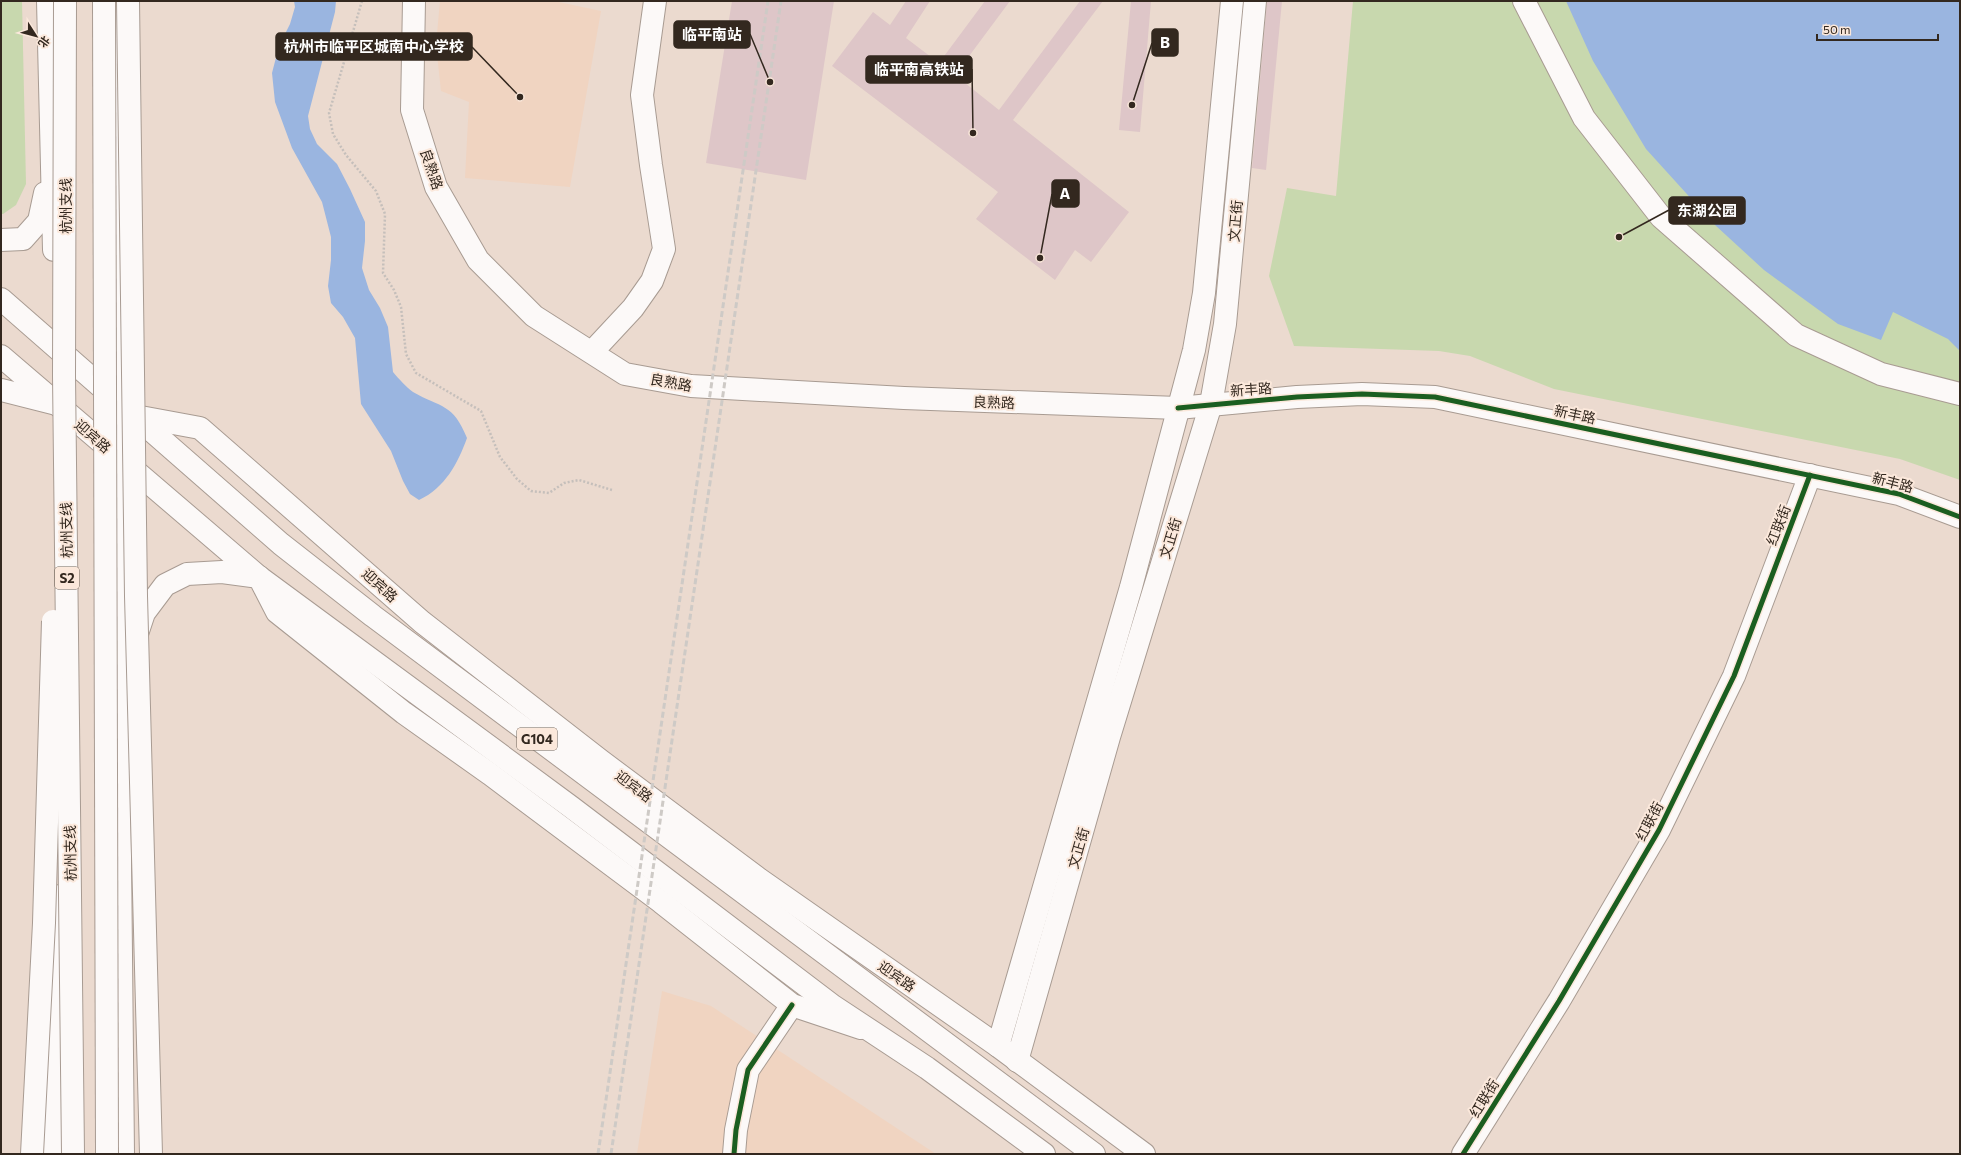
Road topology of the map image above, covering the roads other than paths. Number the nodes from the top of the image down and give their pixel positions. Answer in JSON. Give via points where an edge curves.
{"nodes":[{"id":1,"x":48,"y":1,"type":"edge"},
{"id":2,"x":65,"y":1,"type":"edge"},
{"id":3,"x":104,"y":1,"type":"edge"},
{"id":4,"x":116,"y":1,"type":"edge"},
{"id":5,"x":128,"y":1,"type":"edge"},
{"id":6,"x":414,"y":1,"type":"edge"},
{"id":7,"x":655,"y":1,"type":"edge"},
{"id":8,"x":1232,"y":1,"type":"edge"},
{"id":9,"x":1254,"y":1,"type":"edge"},
{"id":10,"x":1524,"y":1,"type":"edge"},
{"id":11,"x":52,"y":158,"type":"junction"},
{"id":12,"x":1,"y":240,"type":"edge"},
{"id":13,"x":1,"y":299,"type":"edge"},
{"id":14,"x":55,"y":347,"type":"junction"},
{"id":15,"x":592,"y":352,"type":"junction"},
{"id":16,"x":1,"y":356,"type":"edge"},
{"id":17,"x":64,"y":376,"type":"junction"},
{"id":18,"x":1,"y":390,"type":"edge"},
{"id":19,"x":1960,"y":394,"type":"edge"},
{"id":20,"x":56,"y":404,"type":"junction"},
{"id":21,"x":1211,"y":404,"type":"junction"},
{"id":22,"x":1178,"y":408,"type":"junction"},
{"id":23,"x":127,"y":409,"type":"junction"},
{"id":24,"x":116,"y":456,"type":"junction"},
{"id":25,"x":1810,"y":475,"type":"junction"},
{"id":26,"x":1960,"y":517,"type":"edge"},
{"id":27,"x":259,"y":577,"type":"junction"},
{"id":28,"x":119,"y":689,"type":"junction"},
{"id":29,"x":792,"y":1005,"type":"junction"},
{"id":30,"x":873,"y":1033,"type":"junction"},
{"id":31,"x":998,"y":1046,"type":"junction"},
{"id":32,"x":1017,"y":1061,"type":"junction"},
{"id":33,"x":32,"y":1154,"type":"edge"},
{"id":34,"x":54,"y":1154,"type":"edge"},
{"id":35,"x":73,"y":1154,"type":"edge"},
{"id":36,"x":106,"y":1154,"type":"edge"},
{"id":37,"x":123,"y":1154,"type":"edge"},
{"id":38,"x":151,"y":1154,"type":"edge"},
{"id":39,"x":734,"y":1154,"type":"edge"},
{"id":40,"x":1044,"y":1154,"type":"edge"},
{"id":41,"x":1094,"y":1154,"type":"edge"},
{"id":42,"x":1144,"y":1154,"type":"edge"},
{"id":43,"x":1463,"y":1154,"type":"edge"}],
"edges":[{"from":1,"to":11,"type":"main road"},
{"from":2,"to":17,"type":"main road","name":"杭州支线","number":"S2","bridge":true},
{"from":3,"to":36,"type":"main road","bridge":true},
{"from":4,"to":23,"type":"main road"},
{"from":5,"to":38,"type":"main road","bridge":true,"via":[[136,596]]},
{"from":6,"to":15,"type":"main road","name":"良熟路","via":[[412,110],[436,187],[478,260],[534,316]]},
{"from":7,"to":15,"type":"main road","via":[[642,94],[664,249],[652,281],[633,308]]},
{"from":8,"to":22,"type":"main road","name":"文正街","via":[[1204,293],[1194,350]]},
{"from":9,"to":21,"type":"main road","name":"文正街","via":[[1225,324]]},
{"from":10,"to":19,"type":"main road","via":[[1584,118],[1661,217],[1796,335],[1881,374]]},
{"from":11,"to":12,"type":"main road","via":[[39,221],[23,239]]},
{"from":11,"to":14,"type":"main road"},
{"from":13,"to":14,"type":"main road","name":"迎宾路","number":"G104"},
{"from":14,"to":20,"type":"main road"},
{"from":14,"to":23,"type":"main road","name":"迎宾路","number":"G104"},
{"from":15,"to":22,"type":"main road","name":"良熟路","via":[[626,374],[691,386],[904,398]]},
{"from":16,"to":20,"type":"main road","name":"迎宾路","number":"G104"},
{"from":17,"to":33,"type":"main road","bridge":true,"via":[[50,704],[44,923]]},
{"from":17,"to":35,"type":"main road","name":"杭州支线","number":"S2","bridge":true},
{"from":18,"to":20,"type":"main road"},
{"from":20,"to":24,"type":"main road","name":"迎宾路","number":"G104"},
{"from":20,"to":34,"type":"main road"},
{"from":21,"to":22,"type":"main road","name":"新丰路"},
{"from":21,"to":25,"type":"main road","name":"新丰路","via":[[1362,394],[1436,397]]},
{"from":21,"to":32,"type":"main road","name":"文正街","via":[[1109,737]]},
{"from":22,"to":31,"type":"main road","name":"文正街","via":[[1131,587]]},
{"from":23,"to":24,"type":"main road"},
{"from":23,"to":31,"type":"main road","name":"迎宾路","via":[[200,428],[422,622],[594,756],[759,879]]},
{"from":23,"to":41,"type":"main road","name":"迎宾路","number":"G104","via":[[281,544],[373,616]]},
{"from":24,"to":27,"type":"main road","name":"迎宾路","number":"G104"},
{"from":24,"to":28,"type":"main road"},
{"from":25,"to":26,"type":"main road","name":"新丰路","via":[[1899,494]]},
{"from":25,"to":43,"type":"main road","name":"红联街","via":[[1734,676],[1659,830],[1559,1001]]},
{"from":27,"to":28,"type":"main road","via":[[222,572],[187,574],[165,585],[144,613]]},
{"from":27,"to":29,"type":"main road","name":"迎宾路","via":[[276,612],[404,713],[661,902]]},
{"from":27,"to":30,"type":"main road","name":"迎宾路","number":"G104","via":[[571,807],[832,1006]]},
{"from":28,"to":37,"type":"main road"},
{"from":29,"to":30,"type":"main road","name":"迎宾路"},
{"from":29,"to":39,"type":"main road","via":[[748,1070]]},
{"from":30,"to":40,"type":"main road","name":"迎宾路","number":"G104","via":[[927,1068]]},
{"from":31,"to":32,"type":"main road","name":"迎宾路"},
{"from":32,"to":42,"type":"main road","name":"迎宾路"}]}
